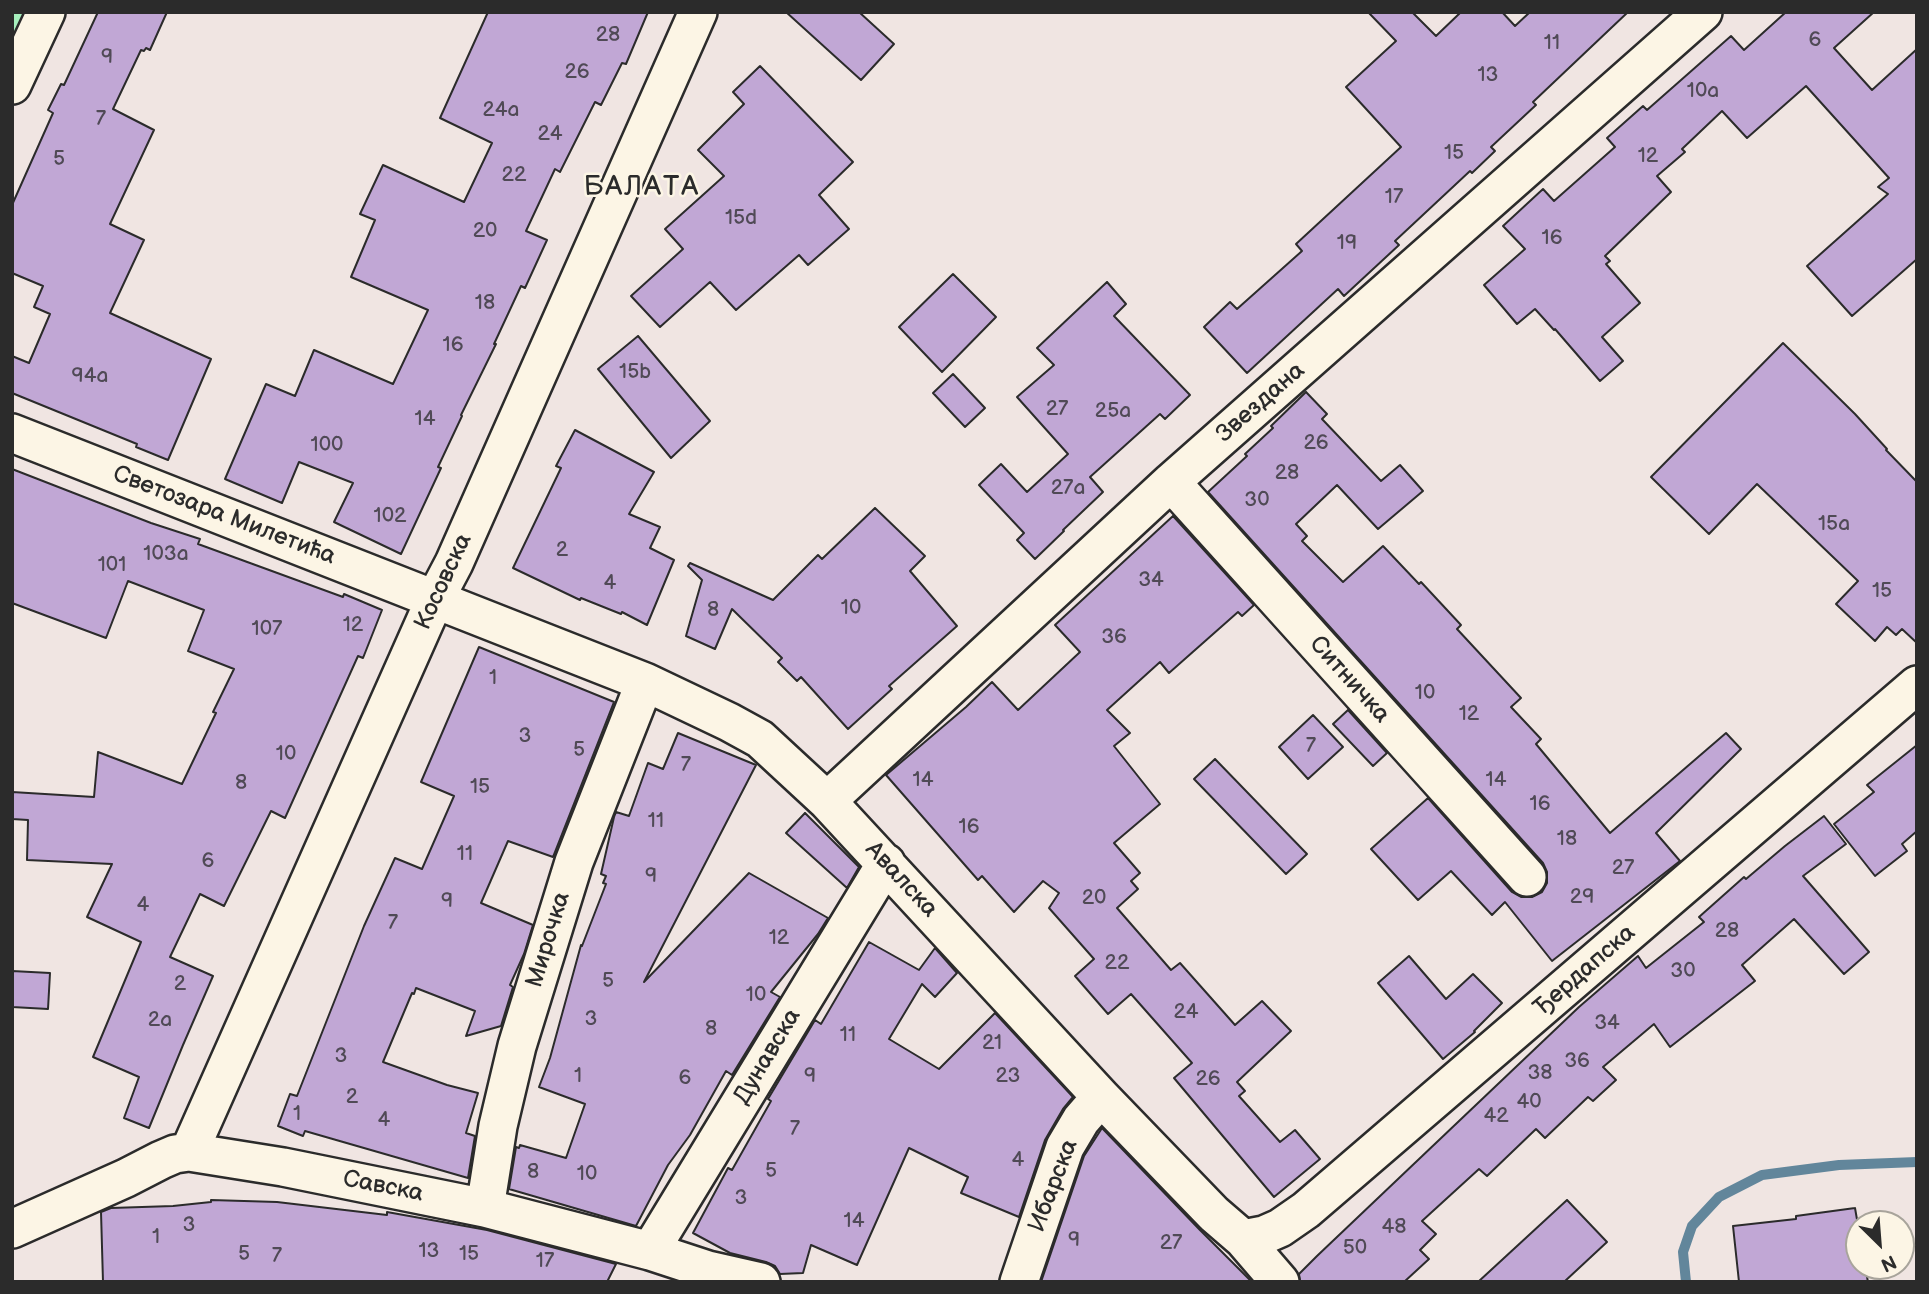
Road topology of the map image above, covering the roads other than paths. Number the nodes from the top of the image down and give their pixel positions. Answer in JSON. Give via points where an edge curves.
{"nodes":[{"id":1,"x":46,"y":12,"type":"edge"},
{"id":2,"x":698,"y":12,"type":"edge"},
{"id":3,"x":1703,"y":12,"type":"edge"},
{"id":4,"x":12,"y":85,"type":"edge"},
{"id":5,"x":12,"y":433,"type":"edge"},
{"id":6,"x":1171,"y":482,"type":"junction"},
{"id":7,"x":435,"y":599,"type":"junction"},
{"id":8,"x":645,"y":682,"type":"junction"},
{"id":9,"x":1917,"y":685,"type":"edge"},
{"id":10,"x":827,"y":801,"type":"junction"},
{"id":11,"x":886,"y":863,"type":"junction"},
{"id":12,"x":1527,"y":877,"type":"dead end"},
{"id":13,"x":1101,"y":1097,"type":"junction"},
{"id":14,"x":189,"y":1152,"type":"junction"},
{"id":15,"x":485,"y":1208,"type":"junction"},
{"id":16,"x":12,"y":1229,"type":"edge"},
{"id":17,"x":1243,"y":1239,"type":"junction"},
{"id":18,"x":650,"y":1251,"type":"junction"},
{"id":19,"x":761,"y":1282,"type":"edge"},
{"id":20,"x":1018,"y":1282,"type":"edge"},
{"id":21,"x":1280,"y":1282,"type":"edge"}],
"edges":[{"from":1,"to":4,"type":"street"},
{"from":2,"to":7,"type":"street","name":"Косовска"},
{"from":3,"to":6,"type":"street","name":"Звездана"},
{"from":5,"to":7,"type":"street","name":"Светозара Милетића"},
{"from":6,"to":10,"type":"street","name":"Звездана"},
{"from":6,"to":12,"type":"street","name":"Ситничка"},
{"from":7,"to":8,"type":"street","name":"Авалска"},
{"from":7,"to":14,"type":"street","name":"Косовска"},
{"from":8,"to":10,"type":"street","name":"Авалска","via":[[760,739]]},
{"from":8,"to":15,"type":"street","name":"Мирочка","via":[[574,862],[517,1046]]},
{"from":9,"to":17,"type":"street","name":"Ђердапска","via":[[1306,1210],[1280,1228]]},
{"from":10,"to":11,"type":"street","name":"Авалска"},
{"from":11,"to":13,"type":"street","name":"Авалска"},
{"from":11,"to":18,"type":"street","name":"Дунавска"},
{"from":13,"to":17,"type":"street","name":"Авалска"},
{"from":13,"to":20,"type":"street","name":"Ибарска","via":[[1065,1147]]},
{"from":14,"to":15,"type":"street","name":"Савска"},
{"from":14,"to":16,"type":"street","name":"Савска","via":[[161,1160]]},
{"from":15,"to":18,"type":"street","name":"Савска"},
{"from":17,"to":21,"type":"street","name":"Авалска"},
{"from":18,"to":19,"type":"street","name":"Савска"}]}
